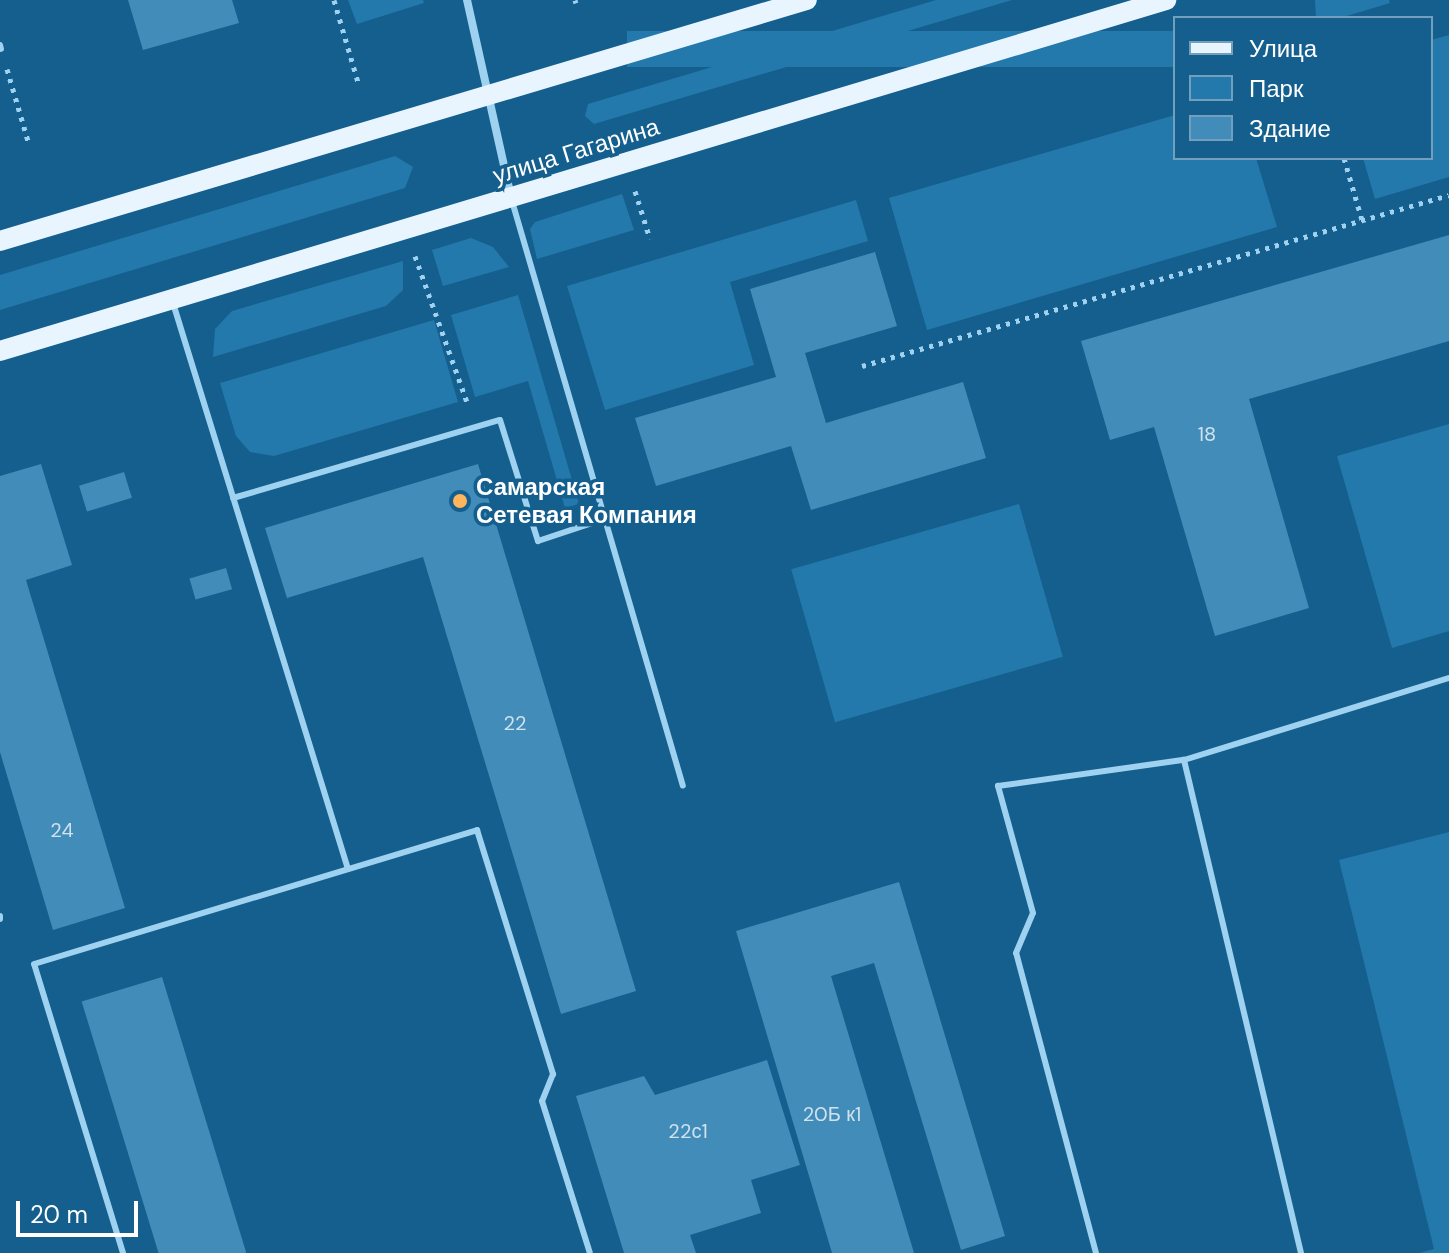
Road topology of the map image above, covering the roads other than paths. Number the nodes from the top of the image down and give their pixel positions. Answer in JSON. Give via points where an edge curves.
{"nodes":[{"id":1,"x":467,"y":0,"type":"edge"},
{"id":2,"x":807,"y":0,"type":"edge"},
{"id":3,"x":1166,"y":0,"type":"edge"},
{"id":4,"x":490,"y":94,"type":"junction"},
{"id":5,"x":511,"y":197,"type":"junction"},
{"id":6,"x":0,"y":241,"type":"edge"},
{"id":7,"x":172,"y":299,"type":"junction"},
{"id":8,"x":0,"y":351,"type":"edge"},
{"id":9,"x":233,"y":498,"type":"junction"},
{"id":10,"x":604,"y":519,"type":"junction"},
{"id":11,"x":1449,"y":678,"type":"edge"},
{"id":12,"x":1184,"y":760,"type":"junction"},
{"id":13,"x":683,"y":786,"type":"dead end"},
{"id":14,"x":348,"y":869,"type":"junction"},
{"id":15,"x":123,"y":1253,"type":"edge"},
{"id":16,"x":590,"y":1253,"type":"edge"},
{"id":17,"x":1096,"y":1253,"type":"edge"},
{"id":18,"x":1301,"y":1253,"type":"edge"}],
"edges":[{"from":1,"to":4,"type":"street"},
{"from":2,"to":4,"type":"main road"},
{"from":3,"to":5,"type":"main road","name":"улица Гагарина"},
{"from":4,"to":5,"type":"street"},
{"from":4,"to":6,"type":"main road"},
{"from":5,"to":7,"type":"main road","name":"улица Гагарина"},
{"from":5,"to":10,"type":"lane"},
{"from":7,"to":8,"type":"main road","name":"улица Гагарина"},
{"from":7,"to":9,"type":"lane"},
{"from":9,"to":10,"type":"lane","via":[[500,420],[538,541]]},
{"from":9,"to":14,"type":"lane"},
{"from":10,"to":13,"type":"lane"},
{"from":11,"to":12,"type":"lane"},
{"from":12,"to":17,"type":"lane","via":[[998,786],[1033,913],[1016,953]]},
{"from":12,"to":18,"type":"lane"},
{"from":14,"to":15,"type":"lane","via":[[34,964]]},
{"from":14,"to":16,"type":"lane","via":[[477,830],[553,1074],[542,1101]]}]}
